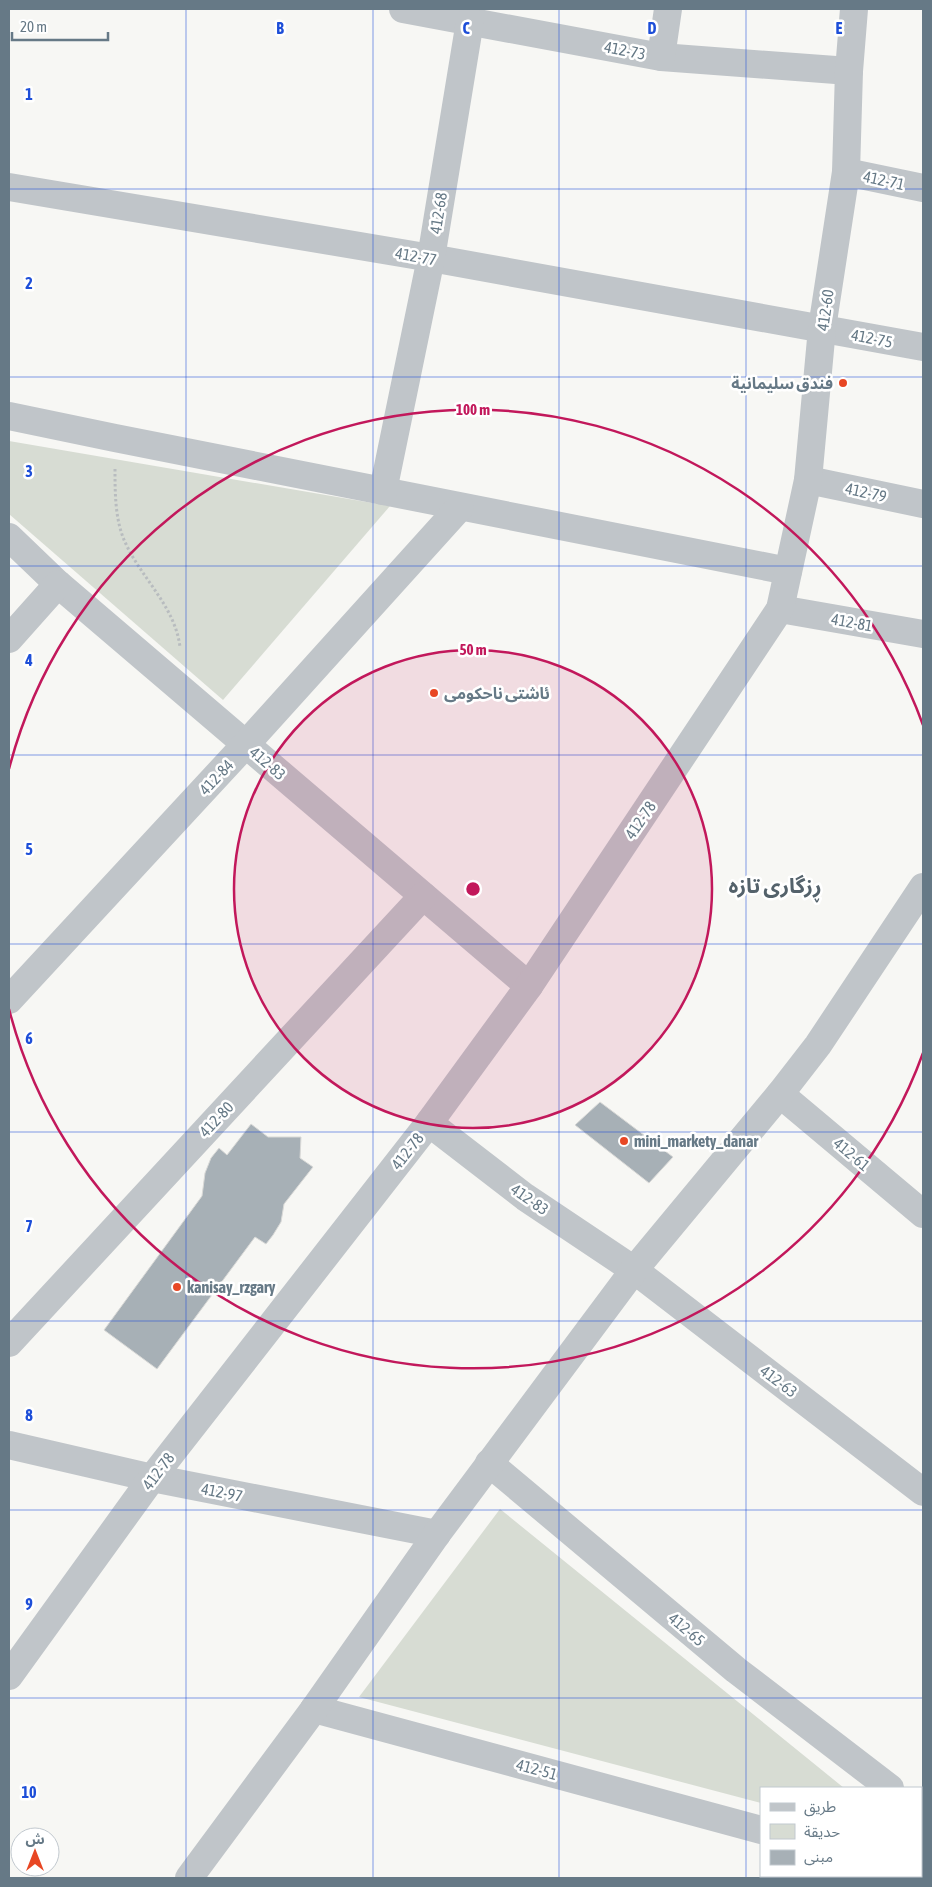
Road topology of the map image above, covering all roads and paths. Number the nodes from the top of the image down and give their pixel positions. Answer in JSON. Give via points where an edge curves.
{"nodes":[{"id":1,"x":403,"y":9,"type":"edge"},
{"id":2,"x":668,"y":9,"type":"edge"},
{"id":3,"x":854,"y":9,"type":"edge"},
{"id":4,"x":488,"y":19,"type":"edge"},
{"id":5,"x":661,"y":57,"type":"junction"},
{"id":6,"x":849,"y":71,"type":"junction"},
{"id":7,"x":846,"y":172,"type":"junction"},
{"id":8,"x":9,"y":187,"type":"edge"},
{"id":9,"x":923,"y":188,"type":"edge"},
{"id":10,"x":431,"y":258,"type":"junction"},
{"id":11,"x":822,"y":328,"type":"junction"},
{"id":12,"x":923,"y":347,"type":"edge"},
{"id":13,"x":9,"y":416,"type":"edge"},
{"id":14,"x":115,"y":438,"type":"junction"},
{"id":15,"x":808,"y":480,"type":"junction"},
{"id":16,"x":382,"y":491,"type":"junction"},
{"id":17,"x":923,"y":504,"type":"edge"},
{"id":18,"x":460,"y":507,"type":"junction"},
{"id":19,"x":9,"y":536,"type":"edge"},
{"id":20,"x":788,"y":572,"type":"junction"},
{"id":21,"x":58,"y":584,"type":"junction"},
{"id":22,"x":780,"y":609,"type":"junction"},
{"id":23,"x":923,"y":634,"type":"edge"},
{"id":24,"x":9,"y":639,"type":"edge"},
{"id":25,"x":165,"y":676,"type":"junction"},
{"id":26,"x":246,"y":744,"type":"junction"},
{"id":27,"x":923,"y":887,"type":"edge"},
{"id":28,"x":423,"y":896,"type":"junction"},
{"id":29,"x":529,"y":986,"type":"junction"},
{"id":30,"x":9,"y":1000,"type":"edge"},
{"id":31,"x":780,"y":1094,"type":"junction"},
{"id":32,"x":428,"y":1123,"type":"junction"},
{"id":33,"x":923,"y":1214,"type":"edge"},
{"id":34,"x":634,"y":1270,"type":"junction"},
{"id":35,"x":9,"y":1343,"type":"edge"},
{"id":36,"x":9,"y":1445,"type":"edge"},
{"id":37,"x":489,"y":1463,"type":"junction"},
{"id":38,"x":152,"y":1478,"type":"junction"},
{"id":39,"x":923,"y":1492,"type":"edge"},
{"id":40,"x":437,"y":1534,"type":"junction"},
{"id":41,"x":9,"y":1676,"type":"edge"},
{"id":42,"x":314,"y":1709,"type":"junction"},
{"id":43,"x":889,"y":1787,"type":"edge"},
{"id":44,"x":760,"y":1830,"type":"edge"},
{"id":45,"x":189,"y":1878,"type":"edge"}],
"edges":[{"from":1,"to":4,"type":"street","name":"412-73"},
{"from":2,"to":5,"type":"street"},
{"from":3,"to":6,"type":"street","name":"412-60"},
{"from":4,"to":5,"type":"street","name":"412-73"},
{"from":4,"to":10,"type":"street","name":"412-68"},
{"from":5,"to":6,"type":"street","name":"412-73"},
{"from":6,"to":7,"type":"street","name":"412-60"},
{"from":7,"to":9,"type":"street","name":"412-71"},
{"from":7,"to":11,"type":"street","name":"412-60"},
{"from":8,"to":10,"type":"street","name":"412-77"},
{"from":10,"to":11,"type":"street","name":"412-77"},
{"from":10,"to":16,"type":"street","name":"412-68"},
{"from":11,"to":12,"type":"street","name":"412-75"},
{"from":11,"to":15,"type":"street","name":"412-60"},
{"from":13,"to":14,"type":"street"},
{"from":14,"to":16,"type":"street"},
{"from":14,"to":25,"type":"path","via":[[115,486],[123,540],[163,603],[179,641],[178,660]]},
{"from":15,"to":17,"type":"street","name":"412-79"},
{"from":15,"to":20,"type":"street","name":"412-60"},
{"from":16,"to":18,"type":"street"},
{"from":18,"to":20,"type":"street"},
{"from":18,"to":26,"type":"street","name":"412-84"},
{"from":19,"to":21,"type":"street","name":"412-83"},
{"from":20,"to":22,"type":"street","name":"412-60"},
{"from":21,"to":24,"type":"street"},
{"from":21,"to":25,"type":"street","name":"412-83"},
{"from":22,"to":23,"type":"street","name":"412-81"},
{"from":22,"to":29,"type":"street","name":"412-78"},
{"from":25,"to":26,"type":"street","name":"412-83"},
{"from":26,"to":28,"type":"street","name":"412-83"},
{"from":26,"to":30,"type":"street","name":"412-84"},
{"from":27,"to":31,"type":"street","via":[[818,1045]]},
{"from":28,"to":29,"type":"street","name":"412-83"},
{"from":28,"to":35,"type":"street","name":"412-80"},
{"from":29,"to":32,"type":"street","name":"412-78"},
{"from":31,"to":33,"type":"street","name":"412-61"},
{"from":31,"to":34,"type":"street"},
{"from":32,"to":34,"type":"street","name":"412-83","via":[[525,1197]]},
{"from":32,"to":38,"type":"street","name":"412-78"},
{"from":34,"to":37,"type":"street"},
{"from":34,"to":39,"type":"street","name":"412-63"},
{"from":36,"to":38,"type":"street","name":"412-97"},
{"from":37,"to":40,"type":"street"},
{"from":37,"to":43,"type":"street","name":"412-65","via":[[736,1670]]},
{"from":38,"to":40,"type":"street","name":"412-97"},
{"from":38,"to":41,"type":"street","name":"412-78"},
{"from":40,"to":42,"type":"street"},
{"from":42,"to":44,"type":"street","name":"412-51"},
{"from":42,"to":45,"type":"street"}]}
